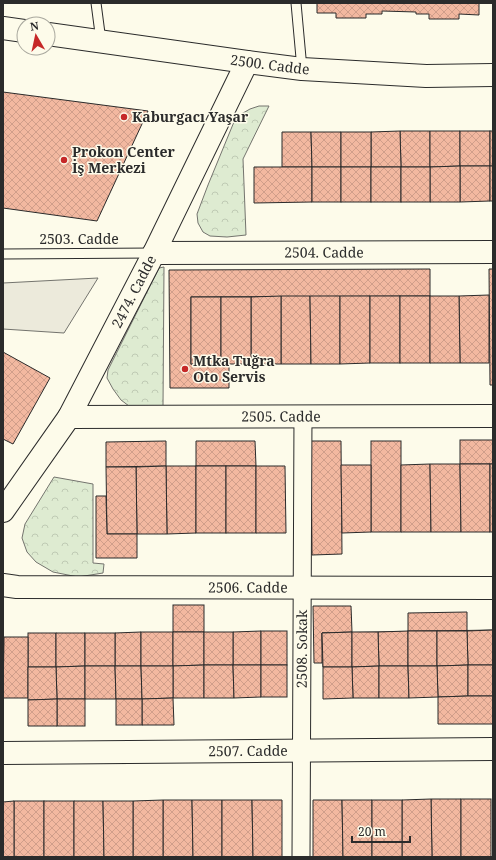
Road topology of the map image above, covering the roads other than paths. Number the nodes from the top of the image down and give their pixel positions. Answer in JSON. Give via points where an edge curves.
{"nodes":[{"id":1,"x":96,"y":3,"type":"edge"},
{"id":2,"x":296,"y":3,"type":"edge"},
{"id":3,"x":3,"y":28,"type":"edge"},
{"id":4,"x":16,"y":30,"type":"edge"},
{"id":5,"x":56,"y":35,"type":"edge"},
{"id":6,"x":101,"y":42,"type":"junction"},
{"id":7,"x":247,"y":62,"type":"junction"},
{"id":8,"x":302,"y":69,"type":"junction"},
{"id":9,"x":493,"y":75,"type":"edge"},
{"id":10,"x":493,"y":252,"type":"edge"},
{"id":11,"x":154,"y":253,"type":"junction"},
{"id":12,"x":3,"y":254,"type":"edge"},
{"id":13,"x":303,"y":416,"type":"junction"},
{"id":14,"x":493,"y":416,"type":"edge"},
{"id":15,"x":69,"y":417,"type":"junction"},
{"id":16,"x":3,"y":510,"type":"edge"},
{"id":17,"x":3,"y":585,"type":"edge"},
{"id":18,"x":302,"y":588,"type":"junction"},
{"id":19,"x":493,"y":588,"type":"edge"},
{"id":20,"x":493,"y":749,"type":"edge"},
{"id":21,"x":301,"y":750,"type":"junction"},
{"id":22,"x":3,"y":753,"type":"edge"},
{"id":23,"x":301,"y":857,"type":"edge"}],
"edges":[{"from":1,"to":6,"type":"lane"},
{"from":2,"to":8,"type":"lane"},
{"from":3,"to":4,"type":"street"},
{"from":5,"to":6,"type":"street","name":"2500. Cadde"},
{"from":6,"to":7,"type":"street","name":"2500. Cadde"},
{"from":7,"to":8,"type":"street","name":"2500. Cadde"},
{"from":7,"to":11,"type":"street","name":"2474. Cadde"},
{"from":8,"to":9,"type":"street","name":"2500. Cadde","via":[[426,76]]},
{"from":10,"to":11,"type":"street","name":"2504. Cadde"},
{"from":11,"to":12,"type":"lane","name":"2503. Cadde"},
{"from":11,"to":15,"type":"street","name":"2474. Cadde"},
{"from":13,"to":14,"type":"street","name":"2505. Cadde"},
{"from":13,"to":15,"type":"street","name":"2505. Cadde"},
{"from":13,"to":18,"type":"street","name":"2508. Sokak"},
{"from":15,"to":16,"type":"street","name":"2474. Cadde"},
{"from":17,"to":18,"type":"street","name":"2506. Cadde"},
{"from":18,"to":19,"type":"street","name":"2506. Cadde"},
{"from":18,"to":21,"type":"street","name":"2508. Sokak"},
{"from":20,"to":21,"type":"street","name":"2507. Cadde"},
{"from":21,"to":22,"type":"street","name":"2507. Cadde"},
{"from":21,"to":23,"type":"street","name":"2508. Sokak"}]}
